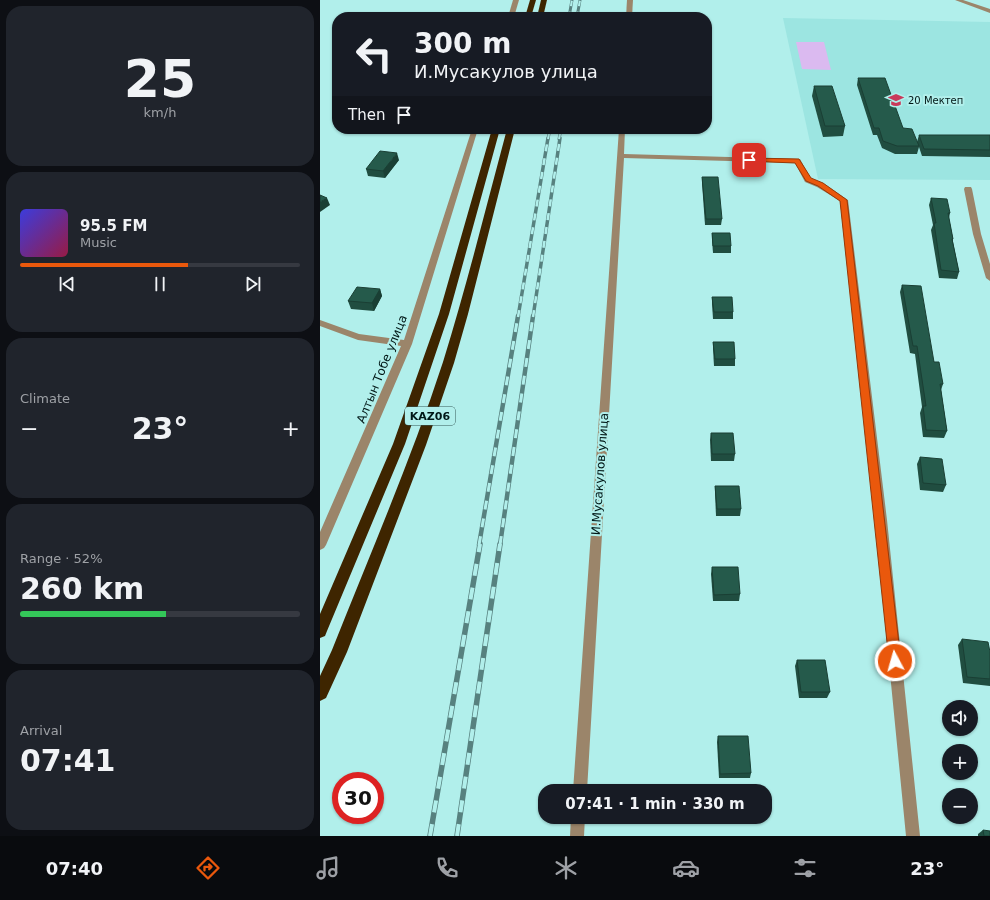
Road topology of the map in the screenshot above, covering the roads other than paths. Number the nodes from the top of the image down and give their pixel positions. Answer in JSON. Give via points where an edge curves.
{"nodes":[{"id":1,"x":516,"y":0,"type":"edge"},
{"id":2,"x":533,"y":0,"type":"edge"},
{"id":3,"x":544,"y":0,"type":"edge"},
{"id":4,"x":630,"y":0,"type":"edge"},
{"id":5,"x":958,"y":0,"type":"edge"},
{"id":6,"x":990,"y":11,"type":"edge"},
{"id":7,"x":512,"y":12,"type":"edge"},
{"id":8,"x":529,"y":12,"type":"edge"},
{"id":9,"x":541,"y":12,"type":"edge"},
{"id":10,"x":629,"y":12,"type":"edge"},
{"id":11,"x":473,"y":134,"type":"edge"},
{"id":12,"x":495,"y":134,"type":"edge"},
{"id":13,"x":510,"y":134,"type":"edge"},
{"id":14,"x":622,"y":134,"type":"edge"},
{"id":15,"x":621,"y":156,"type":"junction"},
{"id":16,"x":968,"y":189,"type":"dead end"},
{"id":17,"x":990,"y":278,"type":"edge"},
{"id":18,"x":320,"y":322,"type":"edge"},
{"id":19,"x":407,"y":344,"type":"junction"},
{"id":20,"x":320,"y":544,"type":"edge"},
{"id":21,"x":320,"y":632,"type":"edge"},
{"id":22,"x":320,"y":693,"type":"edge"},
{"id":23,"x":580,"y":784,"type":"edge"},
{"id":24,"x":578,"y":824,"type":"edge"},
{"id":25,"x":577,"y":836,"type":"edge"},
{"id":26,"x":913,"y":836,"type":"edge"}],
"edges":[{"from":1,"to":7,"type":"street"},
{"from":2,"to":8,"type":"highway"},
{"from":3,"to":9,"type":"highway"},
{"from":4,"to":10,"type":"street"},
{"from":5,"to":6,"type":"street"},
{"from":11,"to":19,"type":"street","name":"Алтын Тобе улица"},
{"from":12,"to":21,"type":"highway","number":"KАZ06","via":[[444,314],[404,429]]},
{"from":13,"to":22,"type":"highway","number":"KАZ06","via":[[448,363],[420,445],[339,652]]},
{"from":14,"to":15,"type":"street","name":"И.Мусакулов улица"},
{"from":15,"to":23,"type":"street","name":"И.Мусакулов улица"},
{"from":15,"to":26,"type":"street","via":[[797,161],[808,180],[844,200],[881,520]]},
{"from":16,"to":17,"type":"street","via":[[977,234]]},
{"from":18,"to":19,"type":"street","via":[[358,337]]},
{"from":19,"to":20,"type":"street","name":"Алтын Тобе улица"},
{"from":24,"to":25,"type":"street"}]}
